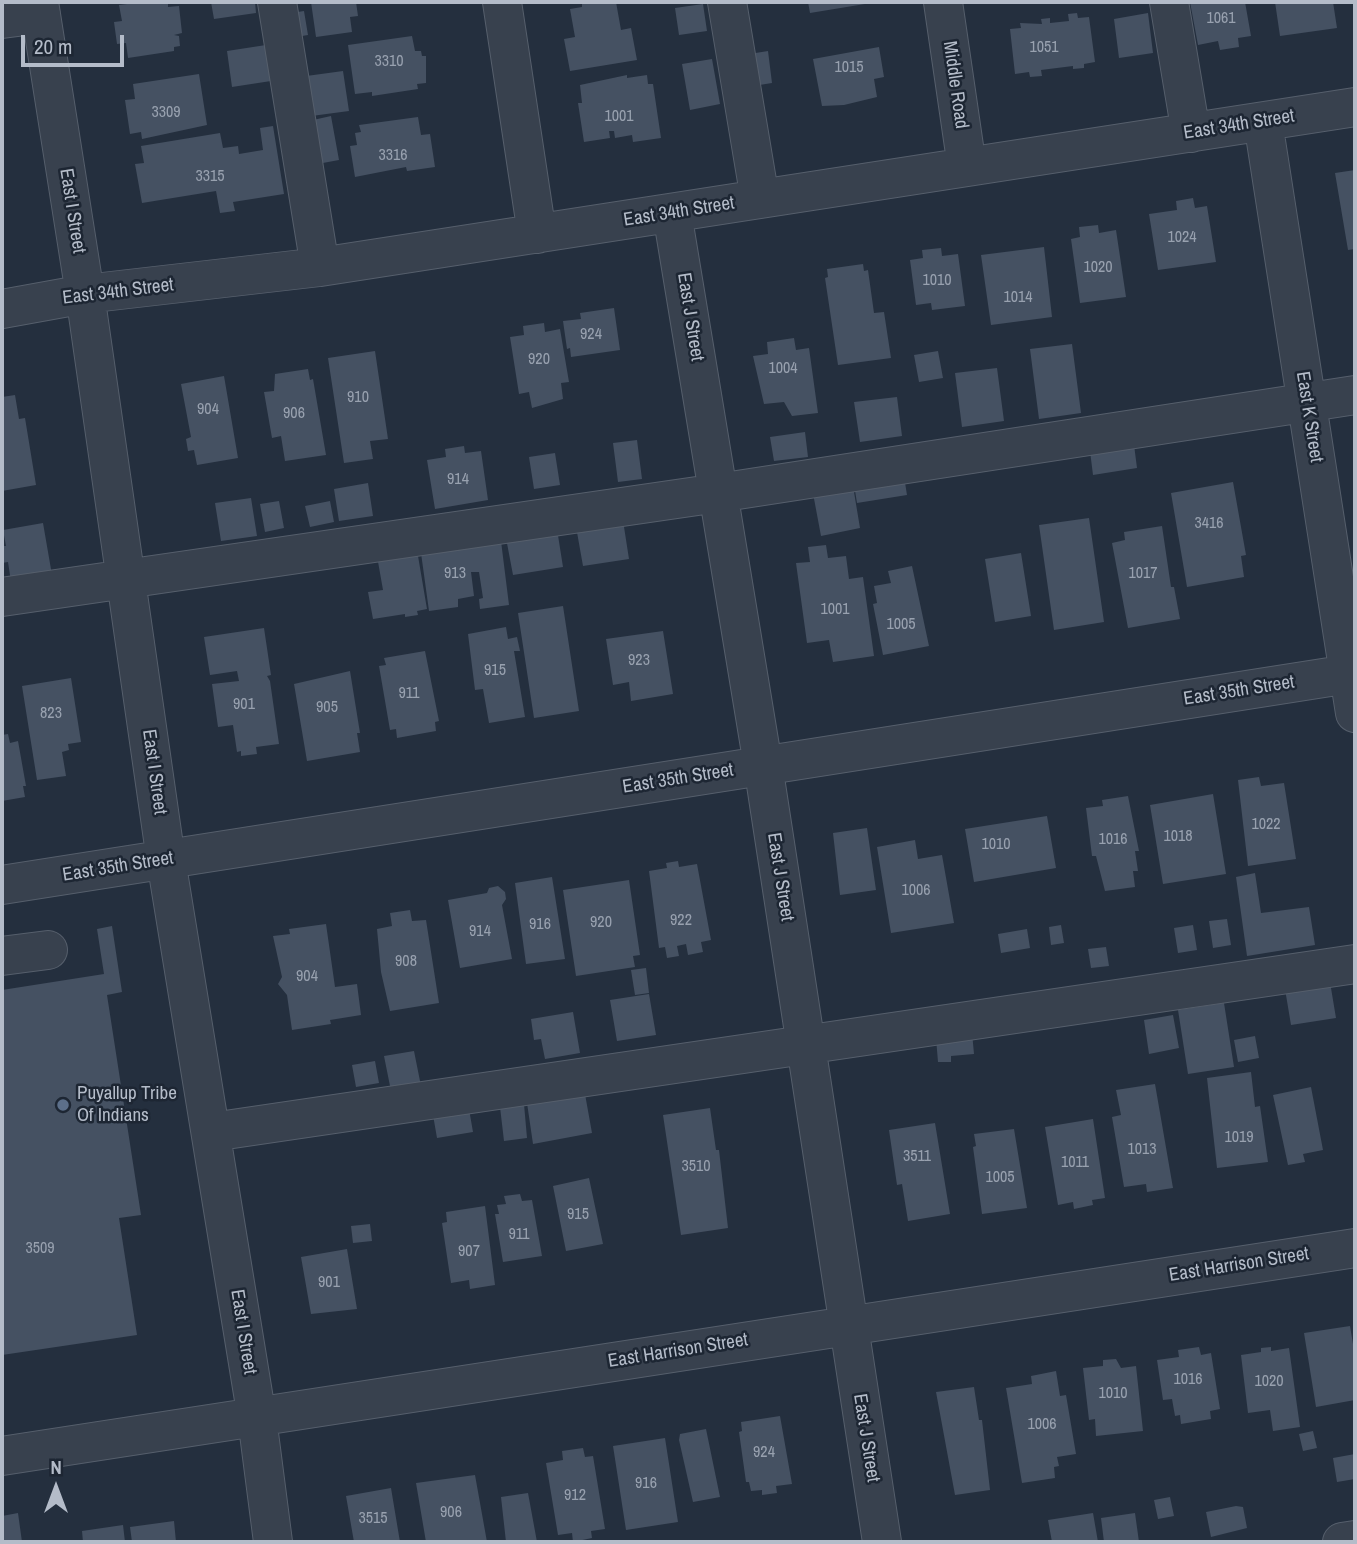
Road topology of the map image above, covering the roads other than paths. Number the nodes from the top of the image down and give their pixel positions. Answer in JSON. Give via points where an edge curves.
{"nodes":[{"id":1,"x":277,"y":2,"type":"edge"},
{"id":2,"x":502,"y":2,"type":"edge"},
{"id":3,"x":727,"y":2,"type":"edge"},
{"id":4,"x":943,"y":2,"type":"edge"},
{"id":5,"x":1169,"y":2,"type":"edge"},
{"id":6,"x":40,"y":8,"type":"edge"},
{"id":7,"x":2,"y":19,"type":"edge"},
{"id":8,"x":1355,"y":107,"type":"edge"},
{"id":9,"x":1263,"y":122,"type":"junction"},
{"id":10,"x":1191,"y":133,"type":"junction"},
{"id":11,"x":967,"y":167,"type":"junction"},
{"id":12,"x":760,"y":199,"type":"junction"},
{"id":13,"x":672,"y":213,"type":"junction"},
{"id":14,"x":537,"y":234,"type":"junction"},
{"id":15,"x":320,"y":267,"type":"junction"},
{"id":16,"x":85,"y":294,"type":"junction"},
{"id":17,"x":2,"y":309,"type":"edge"},
{"id":18,"x":1355,"y":395,"type":"edge"},
{"id":19,"x":1307,"y":402,"type":"junction"},
{"id":20,"x":718,"y":493,"type":"junction"},
{"id":21,"x":126,"y":577,"type":"junction"},
{"id":22,"x":2,"y":597,"type":"edge"},
{"id":23,"x":1352,"y":674,"type":"edge"},
{"id":24,"x":1355,"y":713,"type":"edge"},
{"id":25,"x":763,"y":765,"type":"junction"},
{"id":26,"x":166,"y":860,"type":"junction"},
{"id":27,"x":2,"y":885,"type":"edge"},
{"id":28,"x":48,"y":950,"type":"dead end"},
{"id":29,"x":2,"y":956,"type":"edge"},
{"id":30,"x":1355,"y":964,"type":"edge"},
{"id":31,"x":806,"y":1045,"type":"junction"},
{"id":32,"x":212,"y":1132,"type":"junction"},
{"id":33,"x":1355,"y":1248,"type":"edge"},
{"id":34,"x":848,"y":1324,"type":"junction"},
{"id":35,"x":257,"y":1418,"type":"junction"},
{"id":36,"x":2,"y":1456,"type":"edge"},
{"id":37,"x":1355,"y":1540,"type":"edge"},
{"id":38,"x":273,"y":1542,"type":"edge"},
{"id":39,"x":882,"y":1542,"type":"edge"},
{"id":40,"x":1342,"y":1542,"type":"edge"}],
"edges":[{"from":1,"to":15,"type":"street"},
{"from":2,"to":14,"type":"street"},
{"from":3,"to":12,"type":"street"},
{"from":4,"to":11,"type":"street","name":"Middle Road"},
{"from":5,"to":10,"type":"street"},
{"from":6,"to":7,"type":"street"},
{"from":6,"to":16,"type":"street","name":"East I Street"},
{"from":8,"to":9,"type":"street","name":"East 34th Street"},
{"from":9,"to":10,"type":"street","name":"East 34th Street"},
{"from":9,"to":19,"type":"street","name":"East K Street"},
{"from":10,"to":11,"type":"street","name":"East 34th Street"},
{"from":11,"to":12,"type":"street","name":"East 34th Street"},
{"from":12,"to":13,"type":"street","name":"East 34th Street"},
{"from":13,"to":14,"type":"street","name":"East 34th Street"},
{"from":13,"to":20,"type":"street","name":"East J Street"},
{"from":14,"to":15,"type":"street","name":"East 34th Street"},
{"from":15,"to":16,"type":"street","name":"East 34th Street"},
{"from":16,"to":17,"type":"street","name":"East 34th Street"},
{"from":16,"to":21,"type":"street","name":"East I Street"},
{"from":18,"to":19,"type":"street"},
{"from":19,"to":20,"type":"street"},
{"from":19,"to":23,"type":"street","name":"East K Street"},
{"from":20,"to":21,"type":"street"},
{"from":20,"to":25,"type":"street","name":"East J Street"},
{"from":21,"to":22,"type":"street"},
{"from":21,"to":26,"type":"street","name":"East I Street"},
{"from":23,"to":24,"type":"street","name":"East K Street"},
{"from":23,"to":25,"type":"street","name":"East 35th Street"},
{"from":25,"to":26,"type":"street","name":"East 35th Street"},
{"from":25,"to":31,"type":"street","name":"East J Street"},
{"from":26,"to":27,"type":"street","name":"East 35th Street"},
{"from":26,"to":32,"type":"street","name":"East I Street"},
{"from":28,"to":29,"type":"street"},
{"from":30,"to":31,"type":"street"},
{"from":31,"to":32,"type":"street"},
{"from":31,"to":34,"type":"street","name":"East J Street"},
{"from":32,"to":35,"type":"street","name":"East I Street"},
{"from":33,"to":34,"type":"street","name":"East Harrison Street"},
{"from":34,"to":35,"type":"street","name":"East Harrison Street"},
{"from":34,"to":39,"type":"street","name":"East J Street"},
{"from":35,"to":36,"type":"street","name":"East Harrison Street"},
{"from":35,"to":38,"type":"street","name":"East I Street"},
{"from":37,"to":40,"type":"street"}]}
